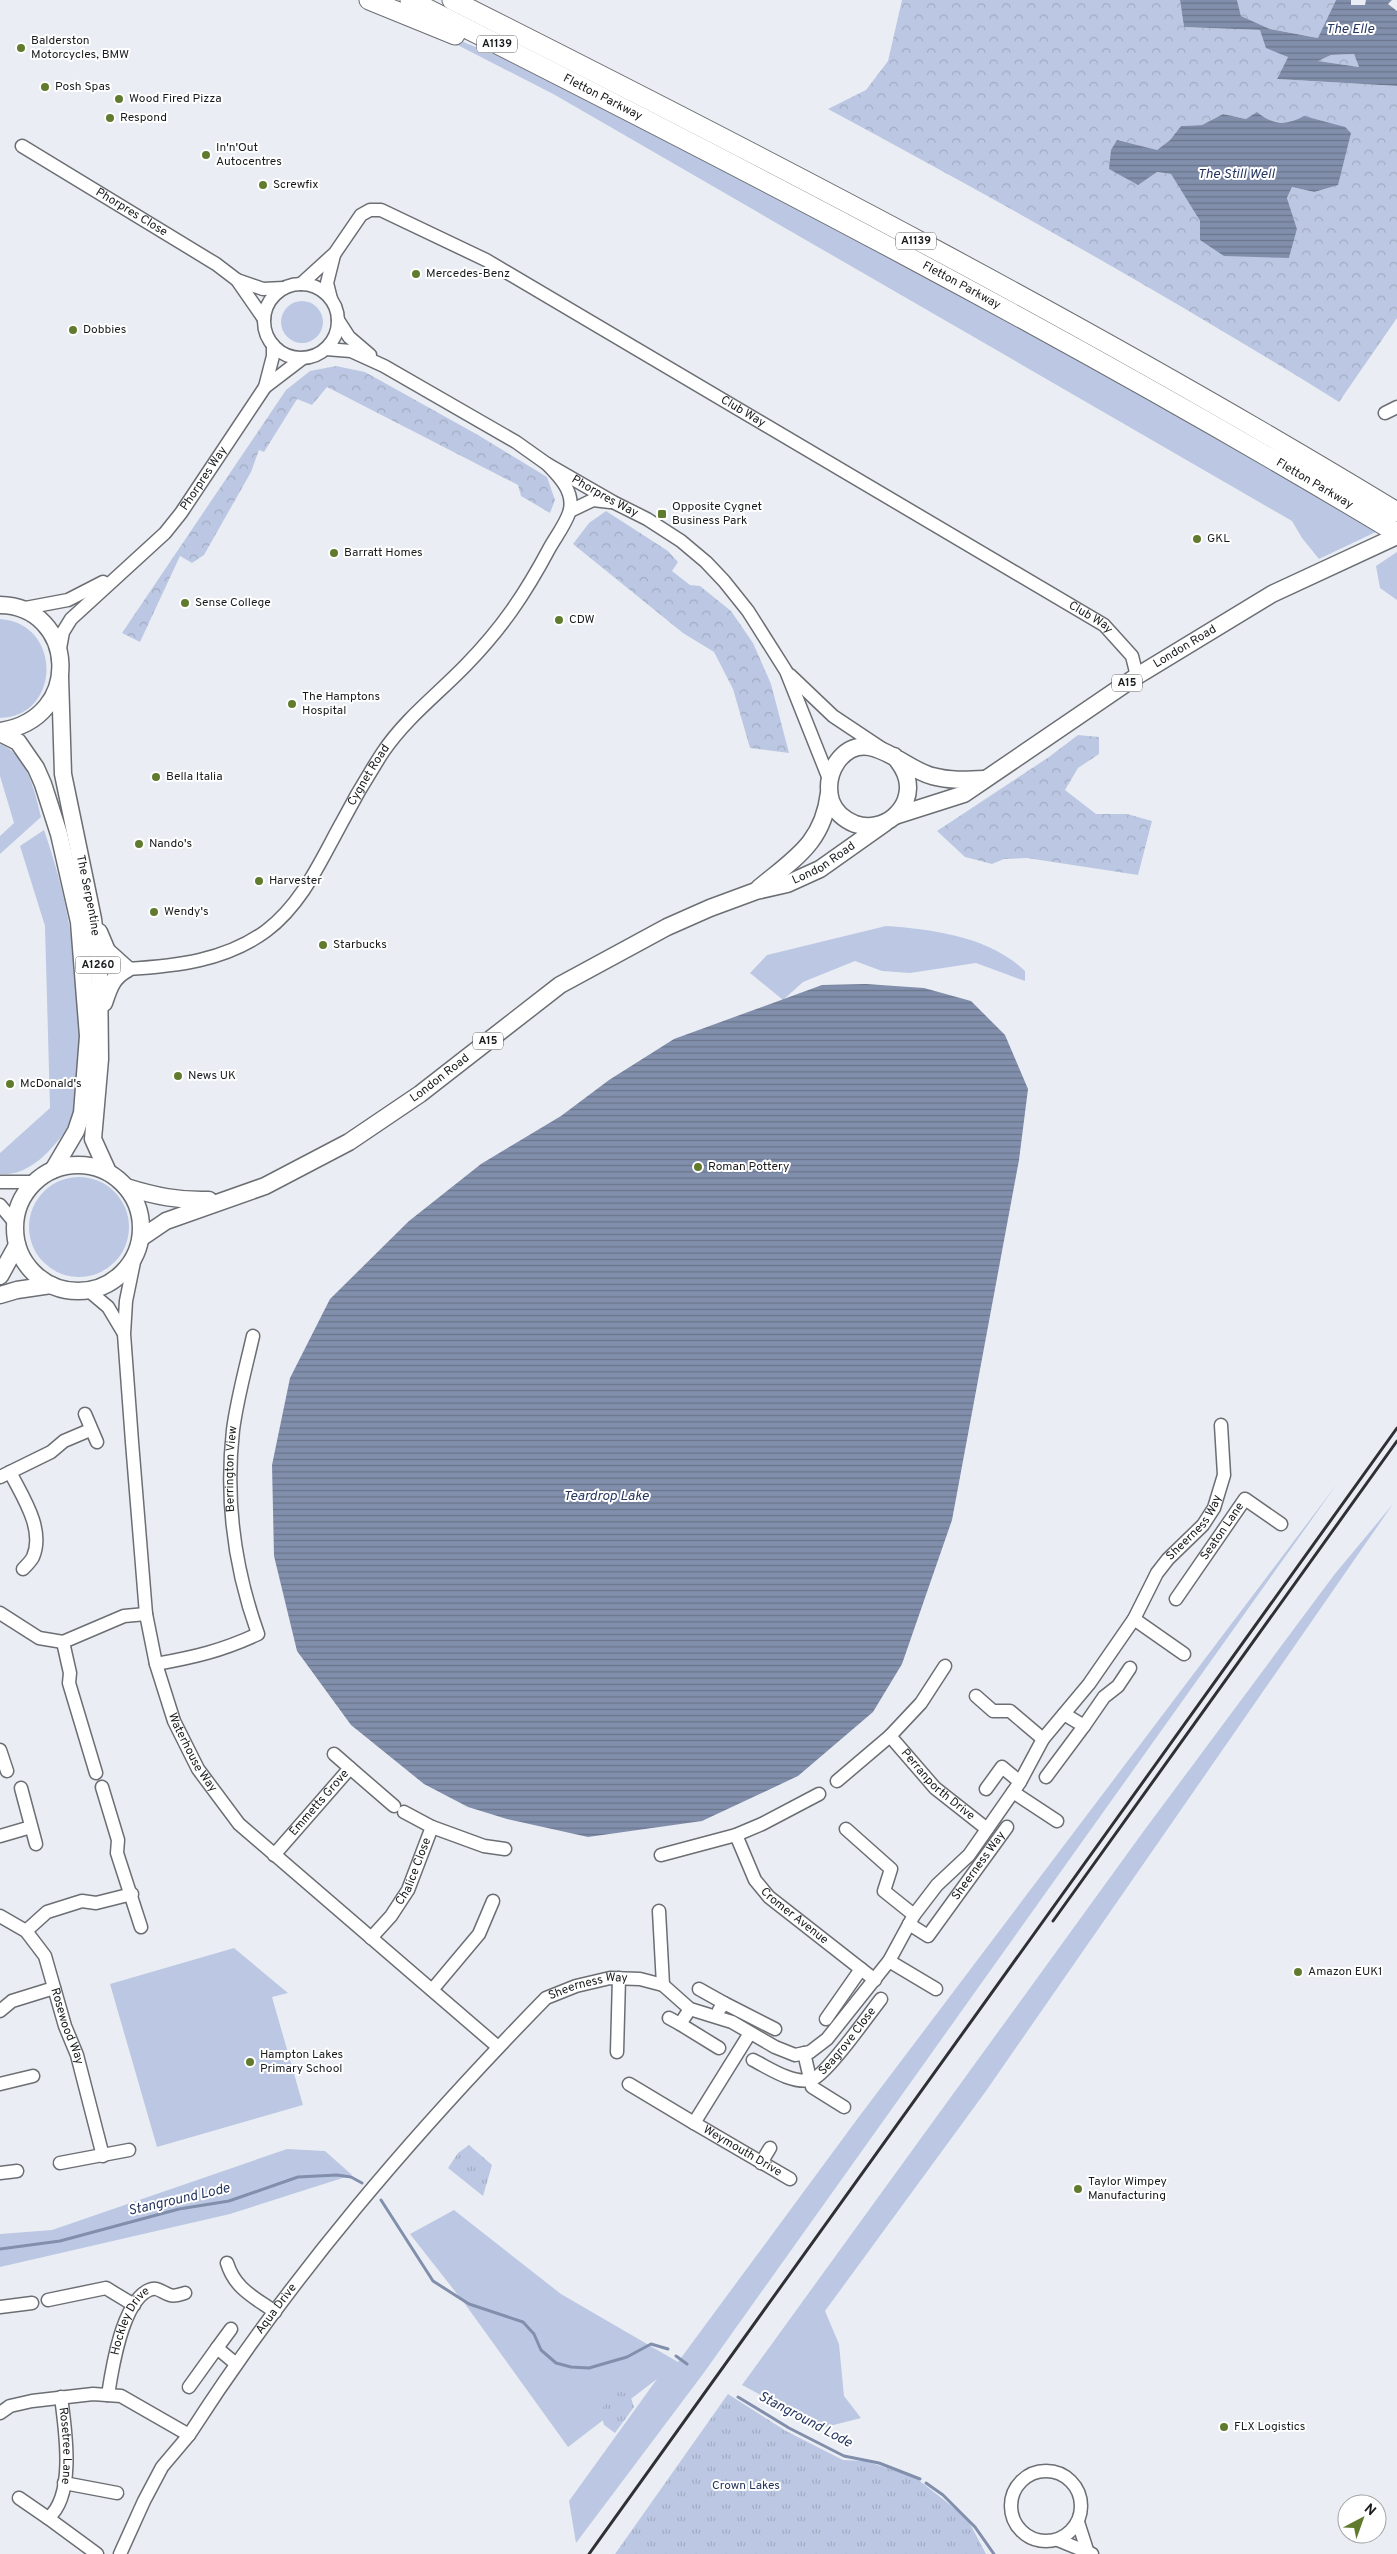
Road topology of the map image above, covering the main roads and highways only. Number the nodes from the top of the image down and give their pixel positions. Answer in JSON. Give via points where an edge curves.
{"nodes":[{"id":1,"x":369,"y":0,"type":"edge"},
{"id":2,"x":410,"y":0,"type":"edge"},
{"id":3,"x":452,"y":0,"type":"edge"},
{"id":4,"x":475,"y":0,"type":"edge"},
{"id":5,"x":590,"y":70,"type":"junction"},
{"id":6,"x":583,"y":87,"type":"junction"},
{"id":7,"x":1397,"y":512,"type":"edge"},
{"id":8,"x":1397,"y":534,"type":"edge"},
{"id":9,"x":7,"y":605,"type":"edge"},
{"id":10,"x":60,"y":677,"type":"junction"},
{"id":11,"x":0,"y":732,"type":"edge"},
{"id":12,"x":889,"y":753,"type":"junction"},
{"id":13,"x":986,"y":779,"type":"junction"},
{"id":14,"x":829,"y":786,"type":"junction"},
{"id":15,"x":890,"y":820,"type":"junction"},
{"id":16,"x":756,"y":891,"type":"junction"},
{"id":17,"x":93,"y":919,"type":"junction"},
{"id":18,"x":101,"y":1013,"type":"junction"},
{"id":19,"x":53,"y":1170,"type":"junction"},
{"id":20,"x":108,"y":1172,"type":"junction"},
{"id":21,"x":126,"y":1187,"type":"junction"},
{"id":22,"x":224,"y":1199,"type":"junction"},
{"id":23,"x":141,"y":1238,"type":"junction"},
{"id":24,"x":17,"y":1245,"type":"junction"},
{"id":25,"x":0,"y":1276,"type":"edge"},
{"id":26,"x":51,"y":1285,"type":"junction"},
{"id":27,"x":0,"y":1296,"type":"edge"}],
"edges":[{"from":1,"to":6,"type":"highway"},
{"from":2,"to":6,"type":"highway","name":"Fletton Parkway","number":"A1139"},
{"from":3,"to":5,"type":"highway","name":"Fletton Parkway","number":"A1139"},
{"from":4,"to":5,"type":"highway"},
{"from":5,"to":7,"type":"highway","name":"Fletton Parkway","number":"A1139","via":[[1038,307]]},
{"from":6,"to":8,"type":"highway","name":"Fletton Parkway","number":"A1139","via":[[873,237],[1108,366]]},
{"from":8,"to":13,"type":"main road","name":"London Road","number":"A15","via":[[1272,594],[1137,676]]},
{"from":9,"to":10,"type":"main road","name":"The Serpentine","via":[[36,618],[49,631],[60,654]]},
{"from":10,"to":11,"type":"main road","via":[[46,710],[32,722]]},
{"from":10,"to":17,"type":"main road","name":"The Serpentine","number":"A1260","via":[[63,774]]},
{"from":11,"to":19,"type":"main road","name":"The Serpentine","number":"A1260","via":[[18,742],[43,784],[59,834],[79,922],[88,1036],[82,1113],[76,1131]]},
{"from":12,"to":13,"type":"main road","via":[[911,768],[932,776],[953,780]]},
{"from":12,"to":14,"type":"main road","number":"A15","via":[[873,747],[849,751],[840,758]]},
{"from":12,"to":15,"type":"main road","number":"A15","via":[[903,766],[908,779],[904,806]]},
{"from":13,"to":15,"type":"main road","name":"London Road","number":"A15","via":[[964,794]]},
{"from":14,"to":15,"type":"main road","number":"A15","via":[[840,815],[849,822],[874,827]]},
{"from":14,"to":16,"type":"main road","name":"London Road","number":"A15","via":[[824,821],[810,846]]},
{"from":15,"to":16,"type":"main road","name":"London Road","number":"A15","via":[[820,868],[787,884]]},
{"from":16,"to":22,"type":"main road","name":"London Road","number":"A15","via":[[667,927],[560,985],[420,1094],[349,1142],[265,1186]]},
{"from":17,"to":18,"type":"main road","name":"The Serpentine","number":"A1260"},
{"from":17,"to":18,"type":"main road","via":[[107,951],[127,969],[111,983]]},
{"from":18,"to":20,"type":"main road","name":"The Serpentine","number":"A1260","via":[[93,1139]]},
{"from":19,"to":20,"type":"main road","via":[[71,1165],[90,1166]]},
{"from":19,"to":24,"type":"main road","via":[[35,1182],[22,1201],[15,1223]]},
{"from":20,"to":21,"type":"main road"},
{"from":21,"to":22,"type":"main road","name":"London Road","number":"A15","via":[[182,1201]]},
{"from":21,"to":23,"type":"main road","via":[[139,1211]]},
{"from":22,"to":23,"type":"main road","name":"London Road","number":"A15","via":[[166,1221]]},
{"from":23,"to":26,"type":"main road","via":[[135,1257],[124,1273],[108,1284],[89,1291],[70,1291]]},
{"from":24,"to":25,"type":"main road"},
{"from":24,"to":26,"type":"main road","via":[[36,1276]]},
{"from":26,"to":27,"type":"main road"}]}
